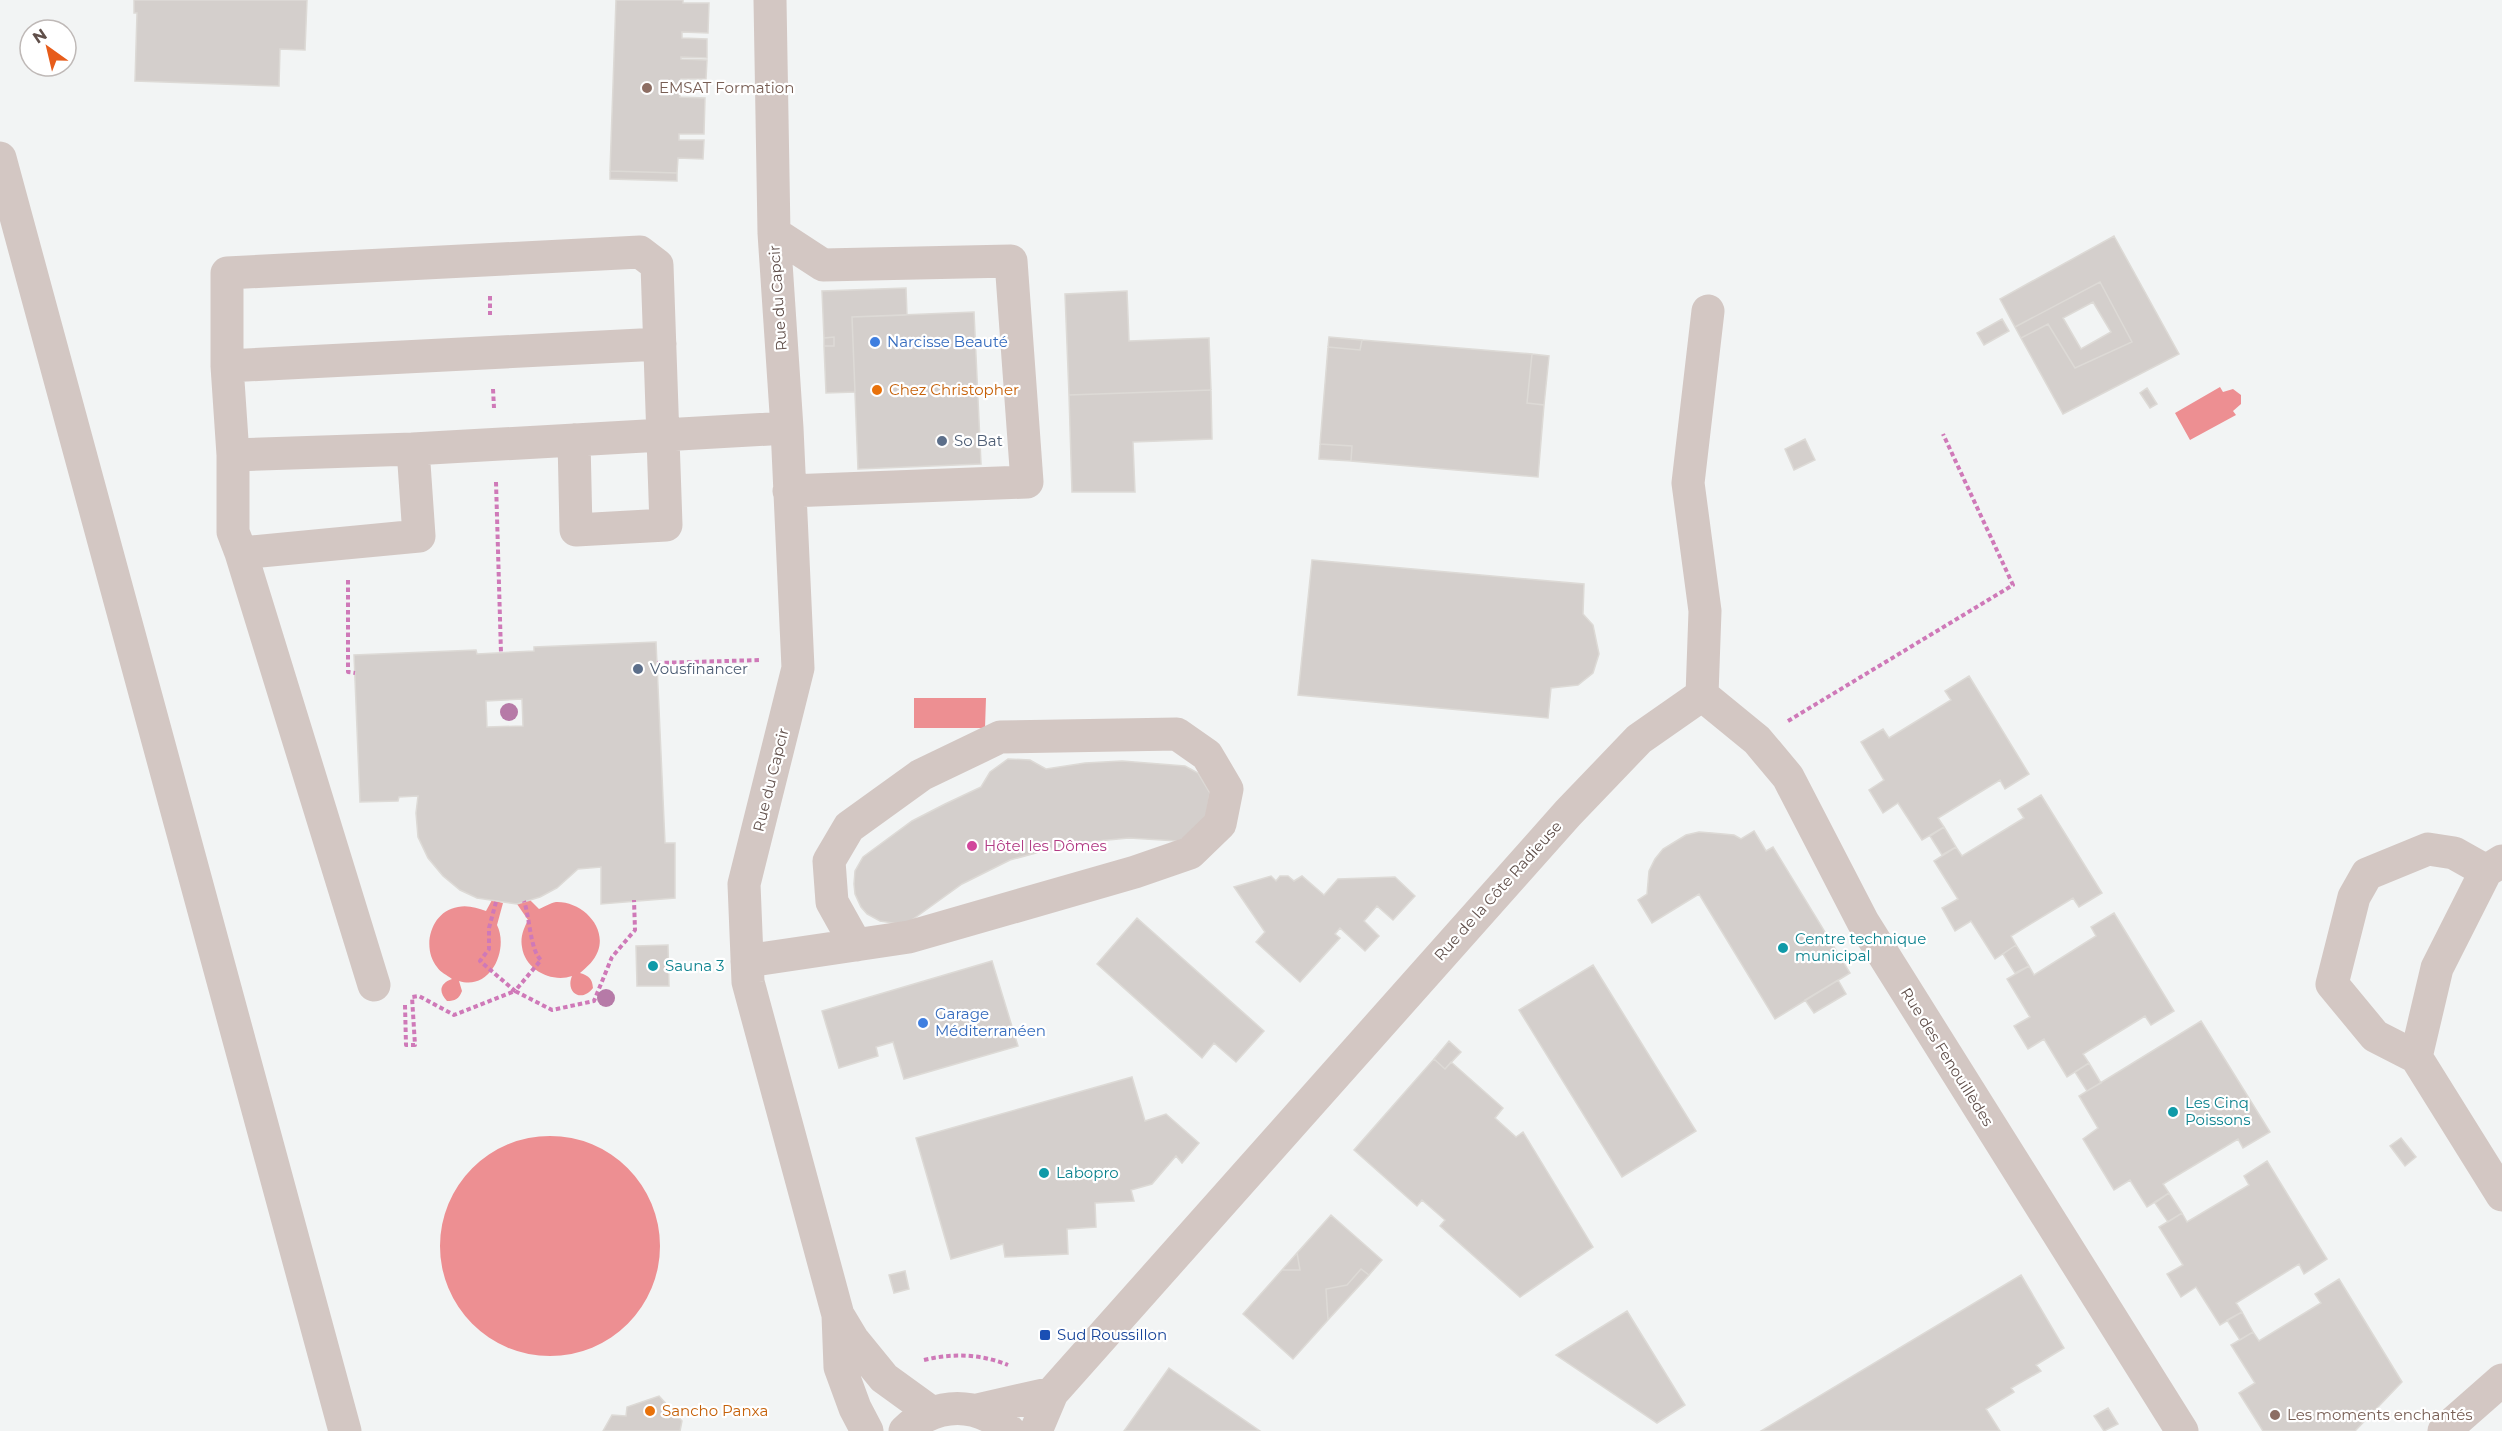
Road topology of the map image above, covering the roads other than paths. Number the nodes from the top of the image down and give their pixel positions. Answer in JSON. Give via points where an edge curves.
{"nodes":[{"id":1,"x":770,"y":0,"type":"edge"},
{"id":2,"x":0,"y":158,"type":"edge"},
{"id":3,"x":774,"y":233,"type":"junction"},
{"id":4,"x":1708,"y":311,"type":"dead end"},
{"id":5,"x":660,"y":344,"type":"junction"},
{"id":6,"x":227,"y":366,"type":"junction"},
{"id":7,"x":787,"y":428,"type":"junction"},
{"id":8,"x":664,"y":435,"type":"junction"},
{"id":9,"x":574,"y":440,"type":"junction"},
{"id":10,"x":413,"y":449,"type":"junction"},
{"id":11,"x":233,"y":455,"type":"junction"},
{"id":12,"x":789,"y":491,"type":"junction"},
{"id":13,"x":241,"y":554,"type":"junction"},
{"id":14,"x":1702,"y":695,"type":"junction"},
{"id":15,"x":2494,"y":866,"type":"edge"},
{"id":16,"x":856,"y":945,"type":"junction"},
{"id":17,"x":747,"y":961,"type":"junction"},
{"id":18,"x":374,"y":986,"type":"dead end"},
{"id":19,"x":2416,"y":1057,"type":"junction"},
{"id":20,"x":2502,"y":1195,"type":"edge"},
{"id":21,"x":838,"y":1315,"type":"junction"},
{"id":22,"x":2502,"y":1380,"type":"edge"},
{"id":23,"x":1052,"y":1393,"type":"junction"},
{"id":24,"x":977,"y":1410,"type":"junction"},
{"id":25,"x":918,"y":1422,"type":"edge"},
{"id":26,"x":345,"y":1431,"type":"edge"},
{"id":27,"x":867,"y":1431,"type":"edge"},
{"id":28,"x":1009,"y":1431,"type":"edge"},
{"id":29,"x":1036,"y":1431,"type":"edge"},
{"id":30,"x":2182,"y":1431,"type":"edge"},
{"id":31,"x":2444,"y":1431,"type":"edge"}],
"edges":[{"from":1,"to":3,"type":"street","name":"Rue du Capcir"},
{"from":2,"to":26,"type":"street"},
{"from":3,"to":7,"type":"street","name":"Rue du Capcir"},
{"from":3,"to":12,"type":"street","via":[[823,265],[1011,261],[1027,482]]},
{"from":4,"to":14,"type":"street","via":[[1688,483],[1705,610]]},
{"from":5,"to":6,"type":"street"},
{"from":5,"to":6,"type":"street","via":[[657,265],[640,252],[594,254],[227,273]]},
{"from":5,"to":8,"type":"street"},
{"from":6,"to":11,"type":"street"},
{"from":7,"to":8,"type":"street"},
{"from":7,"to":12,"type":"street","name":"Rue du Capcir"},
{"from":8,"to":9,"type":"street"},
{"from":8,"to":9,"type":"street","via":[[666,525],[655,526],[576,530]]},
{"from":9,"to":10,"type":"street"},
{"from":10,"to":11,"type":"street"},
{"from":10,"to":13,"type":"street","via":[[419,536]]},
{"from":11,"to":13,"type":"street","via":[[232,532]]},
{"from":12,"to":17,"type":"street","name":"Rue du Capcir","via":[[798,668],[744,884]]},
{"from":13,"to":18,"type":"street"},
{"from":14,"to":23,"type":"street","name":"Rue de la Côte Radieuse","via":[[1639,739],[1568,813]]},
{"from":14,"to":30,"type":"street","name":"Rue des Fenouillèdes","via":[[1757,740],[1788,777],[1863,921]]},
{"from":15,"to":19,"type":"street","via":[[2437,968]]},
{"from":15,"to":19,"type":"street","via":[[2428,849],[2367,874],[2354,897],[2332,984],[2374,1036]]},
{"from":16,"to":16,"type":"street","via":[[909,937],[1190,853],[1220,824],[1227,789],[1207,755],[1177,734],[999,737],[921,775],[849,827],[829,861],[832,902]]},
{"from":16,"to":17,"type":"street"},
{"from":17,"to":21,"type":"street","name":"Rue du Capcir","via":[[748,982]]},
{"from":19,"to":20,"type":"street"},
{"from":21,"to":25,"type":"street","name":"Rue du Capcir"},
{"from":21,"to":27,"type":"street","name":"Rue du Capcir","via":[[840,1367]]},
{"from":22,"to":31,"type":"street"},
{"from":23,"to":24,"type":"street"},
{"from":23,"to":29,"type":"street"},
{"from":24,"to":25,"type":"street","via":[[954,1407]]},
{"from":24,"to":28,"type":"street","via":[[998,1420]]}]}
